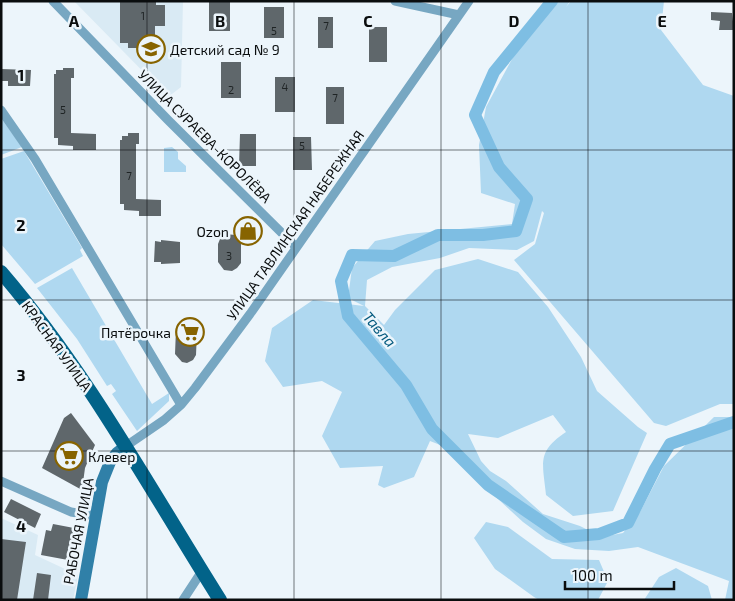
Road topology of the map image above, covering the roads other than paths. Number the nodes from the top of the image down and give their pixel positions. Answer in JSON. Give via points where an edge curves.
{"nodes":[{"id":1,"x":53,"y":1,"type":"edge"},
{"id":2,"x":395,"y":1,"type":"edge"},
{"id":3,"x":469,"y":1,"type":"edge"},
{"id":4,"x":459,"y":15,"type":"junction"},
{"id":5,"x":1,"y":110,"type":"edge"},
{"id":6,"x":296,"y":247,"type":"junction"},
{"id":7,"x":1,"y":272,"type":"edge"},
{"id":8,"x":180,"y":405,"type":"junction"},
{"id":9,"x":126,"y":446,"type":"junction"},
{"id":10,"x":1,"y":481,"type":"edge"},
{"id":11,"x":96,"y":516,"type":"junction"},
{"id":12,"x":202,"y":571,"type":"junction"},
{"id":13,"x":81,"y":600,"type":"edge"},
{"id":14,"x":183,"y":600,"type":"edge"},
{"id":15,"x":220,"y":600,"type":"edge"}],
"edges":[{"from":1,"to":6,"type":"street","name":"УЛИЦА СУРАЕВА-КОРОЛЁВА"},
{"from":2,"to":4,"type":"street"},
{"from":3,"to":4,"type":"street","name":"УЛИЦА ТАВЛИНСКАЯ НАБЕРЕЖНАЯ"},
{"from":4,"to":6,"type":"street","name":"УЛИЦА ТАВЛИНСКАЯ НАБЕРЕЖНАЯ"},
{"from":5,"to":8,"type":"street","via":[[35,159]]},
{"from":6,"to":8,"type":"street","name":"УЛИЦА ТАВЛИНСКАЯ НАБЕРЕЖНАЯ","via":[[250,314]]},
{"from":7,"to":9,"type":"main road","name":"КРАСНАЯ УЛИЦА","via":[[66,356]]},
{"from":8,"to":9,"type":"street","name":"УЛИЦА ТАВЛИНСКАЯ НАБЕРЕЖНАЯ"},
{"from":9,"to":11,"type":"street","name":"РАБОЧАЯ УЛИЦА","via":[[105,470]]},
{"from":9,"to":12,"type":"main road","name":"КРАСНАЯ УЛИЦА"},
{"from":10,"to":11,"type":"street","via":[[71,512]]},
{"from":11,"to":13,"type":"street","name":"РАБОЧАЯ УЛИЦА"},
{"from":12,"to":14,"type":"street"},
{"from":12,"to":15,"type":"main road","name":"КРАСНАЯ УЛИЦА"}]}
